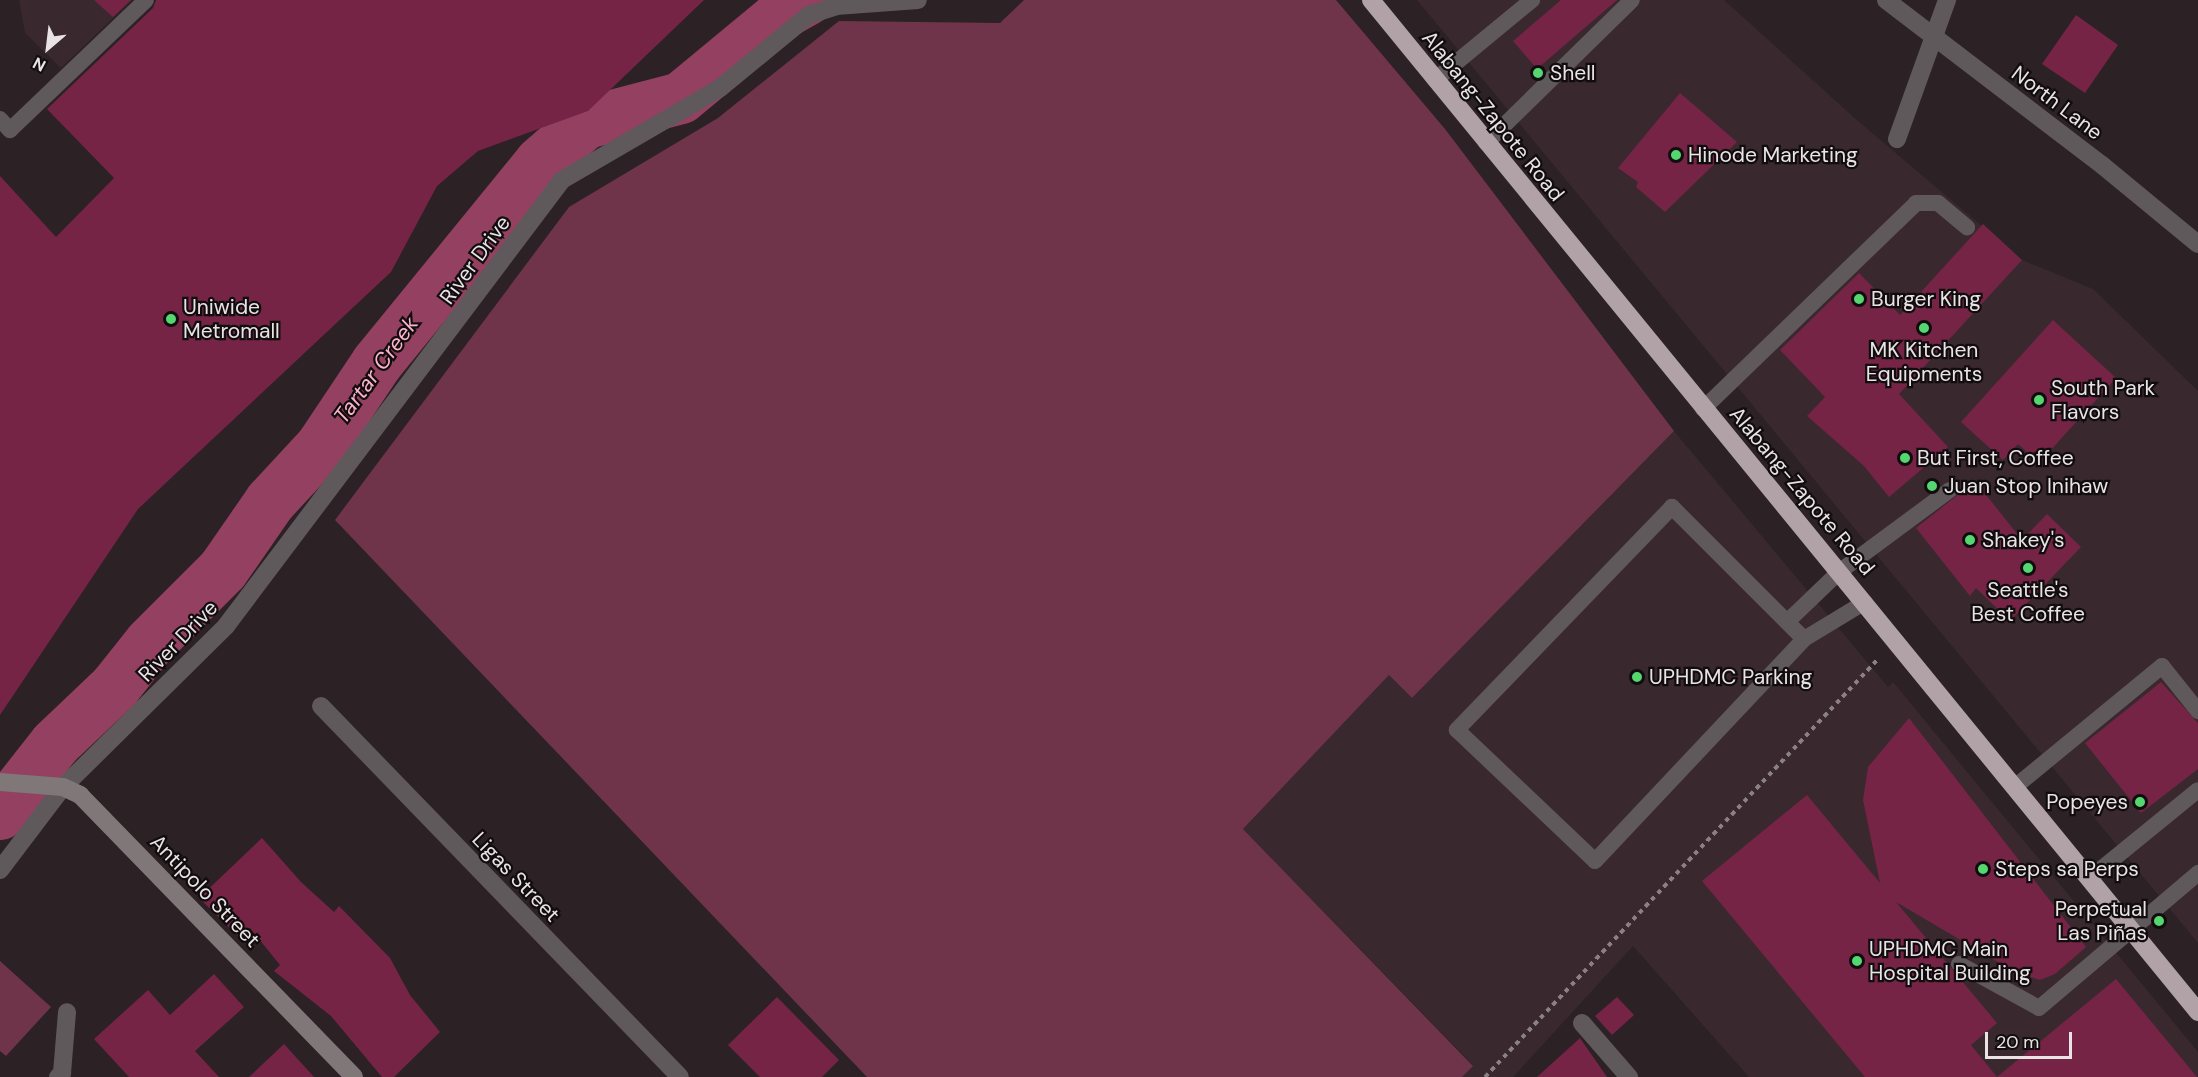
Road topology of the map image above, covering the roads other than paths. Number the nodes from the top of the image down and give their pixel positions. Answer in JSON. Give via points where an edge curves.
{"nodes":[{"id":1,"x":146,"y":0,"type":"edge"},
{"id":2,"x":918,"y":0,"type":"edge"},
{"id":3,"x":1371,"y":0,"type":"edge"},
{"id":4,"x":1532,"y":0,"type":"edge"},
{"id":5,"x":1632,"y":0,"type":"edge"},
{"id":6,"x":1886,"y":0,"type":"edge"},
{"id":7,"x":1947,"y":0,"type":"edge"},
{"id":8,"x":1934,"y":40,"type":"junction"},
{"id":9,"x":1435,"y":80,"type":"junction"},
{"id":10,"x":0,"y":119,"type":"edge"},
{"id":11,"x":1897,"y":139,"type":"dead end"},
{"id":12,"x":1486,"y":143,"type":"junction"},
{"id":13,"x":1967,"y":227,"type":"dead end"},
{"id":14,"x":2198,"y":244,"type":"edge"},
{"id":15,"x":1704,"y":409,"type":"junction"},
{"id":16,"x":1950,"y":490,"type":"dead end"},
{"id":17,"x":1839,"y":572,"type":"junction"},
{"id":18,"x":1865,"y":602,"type":"junction"},
{"id":19,"x":1789,"y":620,"type":"junction"},
{"id":20,"x":1804,"y":639,"type":"junction"},
{"id":21,"x":321,"y":706,"type":"dead end"},
{"id":22,"x":2198,"y":711,"type":"edge"},
{"id":23,"x":0,"y":782,"type":"edge"},
{"id":24,"x":2016,"y":786,"type":"junction"},
{"id":25,"x":63,"y":787,"type":"junction"},
{"id":26,"x":2198,"y":790,"type":"edge"},
{"id":27,"x":0,"y":870,"type":"edge"},
{"id":28,"x":2198,"y":873,"type":"edge"},
{"id":29,"x":2090,"y":878,"type":"junction"},
{"id":30,"x":2132,"y":930,"type":"junction"},
{"id":31,"x":1959,"y":964,"type":"dead end"},
{"id":32,"x":67,"y":1012,"type":"dead end"},
{"id":33,"x":2198,"y":1012,"type":"edge"},
{"id":34,"x":1582,"y":1023,"type":"dead end"},
{"id":35,"x":62,"y":1076,"type":"edge"},
{"id":36,"x":354,"y":1077,"type":"edge"},
{"id":37,"x":680,"y":1077,"type":"edge"},
{"id":38,"x":1629,"y":1077,"type":"edge"}],
"edges":[{"from":1,"to":10,"type":"lane","via":[[10,130]]},
{"from":2,"to":25,"type":"street","name":"River Drive","via":[[836,6],[809,15],[720,88],[562,180],[226,626]]},
{"from":3,"to":9,"type":"highway","name":"Alabang-Zapote Road"},
{"from":4,"to":9,"type":"lane"},
{"from":5,"to":12,"type":"lane"},
{"from":6,"to":8,"type":"street","name":"North Lane"},
{"from":7,"to":8,"type":"street"},
{"from":8,"to":11,"type":"street"},
{"from":8,"to":14,"type":"street","name":"North Lane","via":[[2102,165]]},
{"from":9,"to":12,"type":"highway","name":"Alabang-Zapote Road"},
{"from":12,"to":15,"type":"highway","name":"Alabang-Zapote Road"},
{"from":13,"to":15,"type":"lane","via":[[1938,203],[1916,203]]},
{"from":15,"to":17,"type":"highway","name":"Alabang-Zapote Road"},
{"from":16,"to":17,"type":"lane"},
{"from":17,"to":18,"type":"highway","name":"Alabang-Zapote Road"},
{"from":17,"to":19,"type":"lane"},
{"from":18,"to":20,"type":"lane"},
{"from":18,"to":24,"type":"highway","name":"Alabang-Zapote Road"},
{"from":19,"to":20,"type":"lane"},
{"from":19,"to":20,"type":"lane","via":[[1672,507],[1457,730],[1595,861]]},
{"from":21,"to":37,"type":"street","name":"Ligas Street"},
{"from":22,"to":24,"type":"lane","via":[[2162,666]]},
{"from":23,"to":25,"type":"street"},
{"from":24,"to":29,"type":"highway","name":"Alabang-Zapote Road"},
{"from":25,"to":27,"type":"street","name":"River Drive"},
{"from":25,"to":36,"type":"street","name":"Antipolo Street","via":[[80,795]]},
{"from":26,"to":29,"type":"lane"},
{"from":28,"to":30,"type":"lane"},
{"from":29,"to":30,"type":"highway","name":"Alabang-Zapote Road"},
{"from":30,"to":31,"type":"lane","via":[[2039,1008]]},
{"from":30,"to":33,"type":"highway","name":"Alabang-Zapote Road"},
{"from":32,"to":35,"type":"street"},
{"from":34,"to":38,"type":"street"}]}
